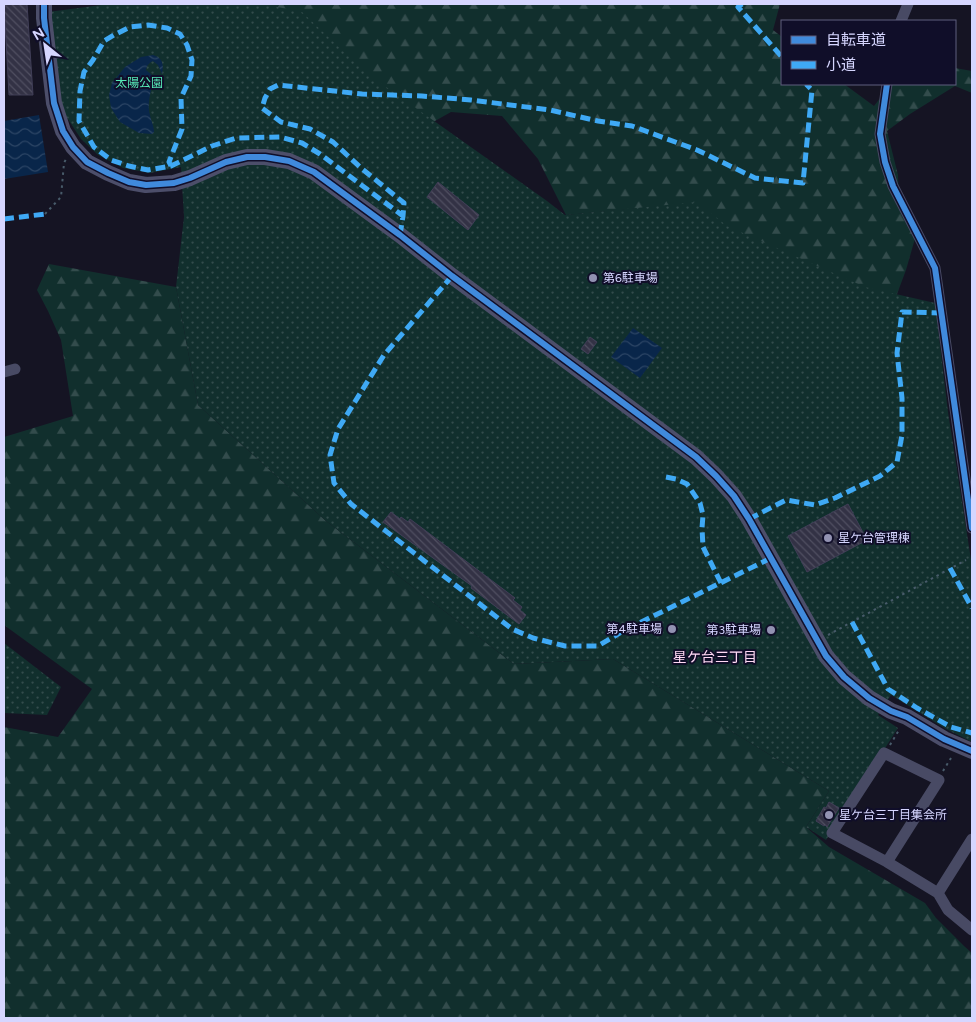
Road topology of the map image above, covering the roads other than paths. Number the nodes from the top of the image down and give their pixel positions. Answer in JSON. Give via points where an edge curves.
{"nodes":[{"id":1,"x":44,"y":4,"type":"edge"},
{"id":2,"x":908,"y":4,"type":"edge"},
{"id":3,"x":901,"y":20,"type":"edge"},
{"id":4,"x":887,"y":85,"type":"edge"},
{"id":5,"x":972,"y":528,"type":"edge"},
{"id":6,"x":965,"y":748,"type":"edge"},
{"id":7,"x":972,"y":839,"type":"edge"},
{"id":8,"x":887,"y":862,"type":"junction"},
{"id":9,"x":938,"y":893,"type":"junction"},
{"id":10,"x":972,"y":930,"type":"edge"}],
"edges":[{"from":1,"to":6,"type":"street","via":[[54,103],[63,131],[87,162],[108,174],[146,185],[174,183],[247,157],[265,156],[289,161],[314,172],[696,457],[734,496],[826,656],[844,677],[891,711]]},
{"from":2,"to":3,"type":"street"},
{"from":4,"to":5,"type":"street","via":[[880,134],[885,162],[893,186],[935,268]]},
{"from":7,"to":9,"type":"street"},
{"from":8,"to":8,"type":"street","via":[[832,833],[884,753],[939,780]]},
{"from":8,"to":9,"type":"street"},
{"from":9,"to":10,"type":"street","via":[[948,910]]}]}
